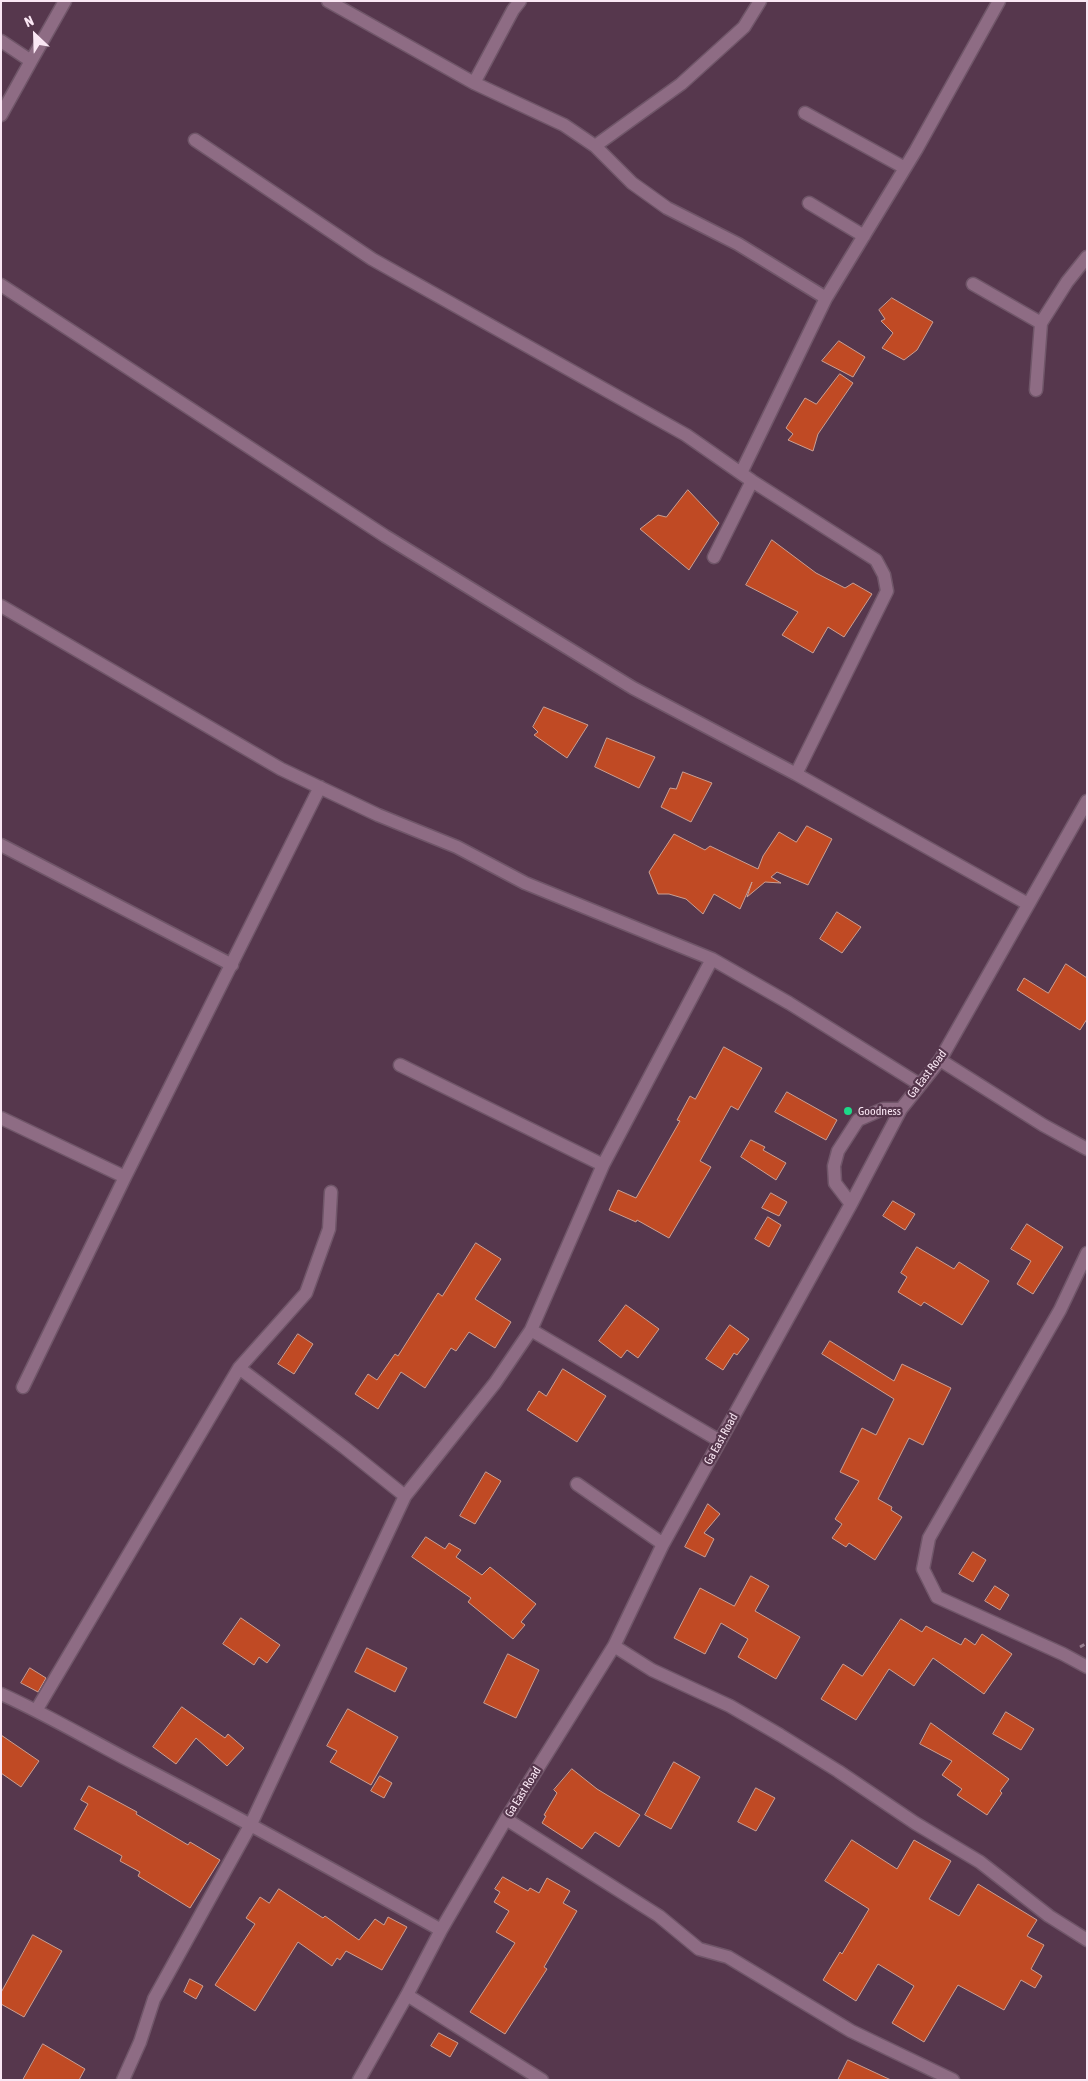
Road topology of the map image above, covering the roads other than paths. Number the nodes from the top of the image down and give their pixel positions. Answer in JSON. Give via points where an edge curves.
{"nodes":[{"id":1,"x":65,"y":1,"type":"edge"},
{"id":2,"x":328,"y":1,"type":"edge"},
{"id":3,"x":520,"y":1,"type":"edge"},
{"id":4,"x":760,"y":1,"type":"edge"},
{"id":5,"x":998,"y":1,"type":"edge"},
{"id":6,"x":1,"y":42,"type":"edge"},
{"id":7,"x":31,"y":61,"type":"junction"},
{"id":8,"x":474,"y":83,"type":"junction"},
{"id":9,"x":805,"y":113,"type":"dead end"},
{"id":10,"x":1,"y":116,"type":"edge"},
{"id":11,"x":195,"y":140,"type":"dead end"},
{"id":12,"x":596,"y":146,"type":"junction"},
{"id":13,"x":905,"y":168,"type":"junction"},
{"id":14,"x":809,"y":203,"type":"dead end"},
{"id":15,"x":864,"y":236,"type":"junction"},
{"id":16,"x":1087,"y":257,"type":"edge"},
{"id":17,"x":973,"y":284,"type":"dead end"},
{"id":18,"x":1,"y":286,"type":"edge"},
{"id":19,"x":826,"y":298,"type":"junction"},
{"id":20,"x":1041,"y":323,"type":"junction"},
{"id":21,"x":1036,"y":390,"type":"dead end"},
{"id":22,"x":747,"y":477,"type":"junction"},
{"id":23,"x":714,"y":557,"type":"dead end"},
{"id":24,"x":1,"y":606,"type":"edge"},
{"id":25,"x":796,"y":774,"type":"junction"},
{"id":26,"x":320,"y":787,"type":"junction"},
{"id":27,"x":1087,"y":801,"type":"edge"},
{"id":28,"x":1,"y":845,"type":"edge"},
{"id":29,"x":1028,"y":904,"type":"junction"},
{"id":30,"x":712,"y":959,"type":"junction"},
{"id":31,"x":232,"y":965,"type":"junction"},
{"id":32,"x":940,"y":1060,"type":"junction"},
{"id":33,"x":400,"y":1066,"type":"dead end"},
{"id":34,"x":919,"y":1084,"type":"junction"},
{"id":35,"x":901,"y":1109,"type":"junction"},
{"id":36,"x":1,"y":1118,"type":"edge"},
{"id":37,"x":1087,"y":1149,"type":"edge"},
{"id":38,"x":603,"y":1165,"type":"junction"},
{"id":39,"x":125,"y":1177,"type":"junction"},
{"id":40,"x":330,"y":1192,"type":"dead end"},
{"id":41,"x":851,"y":1204,"type":"junction"},
{"id":42,"x":1087,"y":1254,"type":"edge"},
{"id":43,"x":532,"y":1330,"type":"junction"},
{"id":44,"x":239,"y":1368,"type":"junction"},
{"id":45,"x":23,"y":1386,"type":"dead end"},
{"id":46,"x":720,"y":1441,"type":"junction"},
{"id":47,"x":577,"y":1484,"type":"dead end"},
{"id":48,"x":405,"y":1496,"type":"junction"},
{"id":49,"x":663,"y":1544,"type":"junction"},
{"id":50,"x":614,"y":1646,"type":"junction"},
{"id":51,"x":1087,"y":1667,"type":"edge"},
{"id":52,"x":1,"y":1694,"type":"edge"},
{"id":53,"x":37,"y":1710,"type":"junction"},
{"id":54,"x":506,"y":1819,"type":"junction"},
{"id":55,"x":251,"y":1824,"type":"junction"},
{"id":56,"x":441,"y":1930,"type":"junction"},
{"id":57,"x":1087,"y":1940,"type":"edge"},
{"id":58,"x":407,"y":1996,"type":"junction"},
{"id":59,"x":123,"y":2080,"type":"edge"},
{"id":60,"x":359,"y":2080,"type":"edge"},
{"id":61,"x":542,"y":2080,"type":"edge"},
{"id":62,"x":952,"y":2080,"type":"edge"}],
"edges":[{"from":1,"to":7,"type":"street"},
{"from":2,"to":8,"type":"street"},
{"from":3,"to":8,"type":"street"},
{"from":4,"to":12,"type":"street","via":[[744,27],[681,84]]},
{"from":5,"to":13,"type":"street"},
{"from":6,"to":7,"type":"street"},
{"from":7,"to":10,"type":"street"},
{"from":8,"to":12,"type":"street","via":[[564,125]]},
{"from":9,"to":13,"type":"street"},
{"from":11,"to":22,"type":"street","via":[[372,259],[686,435]]},
{"from":12,"to":19,"type":"street","via":[[632,183],[666,208],[738,244]]},
{"from":13,"to":15,"type":"street"},
{"from":14,"to":15,"type":"street"},
{"from":15,"to":19,"type":"street"},
{"from":16,"to":20,"type":"street"},
{"from":17,"to":20,"type":"street"},
{"from":18,"to":25,"type":"street","via":[[393,541],[633,688]]},
{"from":19,"to":22,"type":"street"},
{"from":20,"to":21,"type":"street"},
{"from":22,"to":23,"type":"street"},
{"from":22,"to":25,"type":"street","via":[[876,560],[884,575],[887,591]]},
{"from":24,"to":26,"type":"street","via":[[281,769]]},
{"from":25,"to":29,"type":"street"},
{"from":26,"to":30,"type":"street","via":[[457,847],[526,883]]},
{"from":26,"to":31,"type":"street"},
{"from":27,"to":29,"type":"street","name":"Ga East Road"},
{"from":28,"to":31,"type":"street"},
{"from":29,"to":32,"type":"street","name":"Ga East Road"},
{"from":30,"to":34,"type":"street"},
{"from":30,"to":38,"type":"street"},
{"from":31,"to":39,"type":"street"},
{"from":32,"to":34,"type":"street","name":"Ga East Road"},
{"from":32,"to":37,"type":"street"},
{"from":33,"to":38,"type":"street"},
{"from":34,"to":35,"type":"street","name":"Ga East Road"},
{"from":35,"to":41,"type":"street","name":"Ga East Road"},
{"from":35,"to":41,"type":"street","via":[[883,1108],[858,1120],[838,1151],[834,1166],[836,1183]]},
{"from":36,"to":39,"type":"street"},
{"from":38,"to":43,"type":"street"},
{"from":39,"to":45,"type":"street"},
{"from":40,"to":44,"type":"street","via":[[329,1229],[306,1294]]},
{"from":41,"to":46,"type":"street","name":"Ga East Road"},
{"from":42,"to":51,"type":"street","via":[[1060,1310],[929,1538],[922,1569],[937,1597]]},
{"from":43,"to":46,"type":"street"},
{"from":43,"to":48,"type":"street","via":[[495,1383]]},
{"from":44,"to":48,"type":"street"},
{"from":44,"to":53,"type":"street"},
{"from":46,"to":49,"type":"street","name":"Ga East Road"},
{"from":47,"to":49,"type":"street"},
{"from":48,"to":55,"type":"street"},
{"from":49,"to":50,"type":"street","name":"Ga East Road"},
{"from":50,"to":54,"type":"street","name":"Ga East Road"},
{"from":50,"to":57,"type":"street","via":[[652,1670],[730,1706],[830,1766],[980,1862],[1049,1916]]},
{"from":52,"to":53,"type":"street"},
{"from":53,"to":55,"type":"street"},
{"from":54,"to":56,"type":"street","name":"Ga East Road"},
{"from":54,"to":62,"type":"street","via":[[659,1916],[699,1949],[728,1957],[851,2031]]},
{"from":55,"to":56,"type":"street"},
{"from":55,"to":59,"type":"street","via":[[154,1999]]},
{"from":56,"to":58,"type":"street","name":"Ga East Road"},
{"from":58,"to":60,"type":"street","name":"Ga East Road"},
{"from":58,"to":61,"type":"street"}]}
